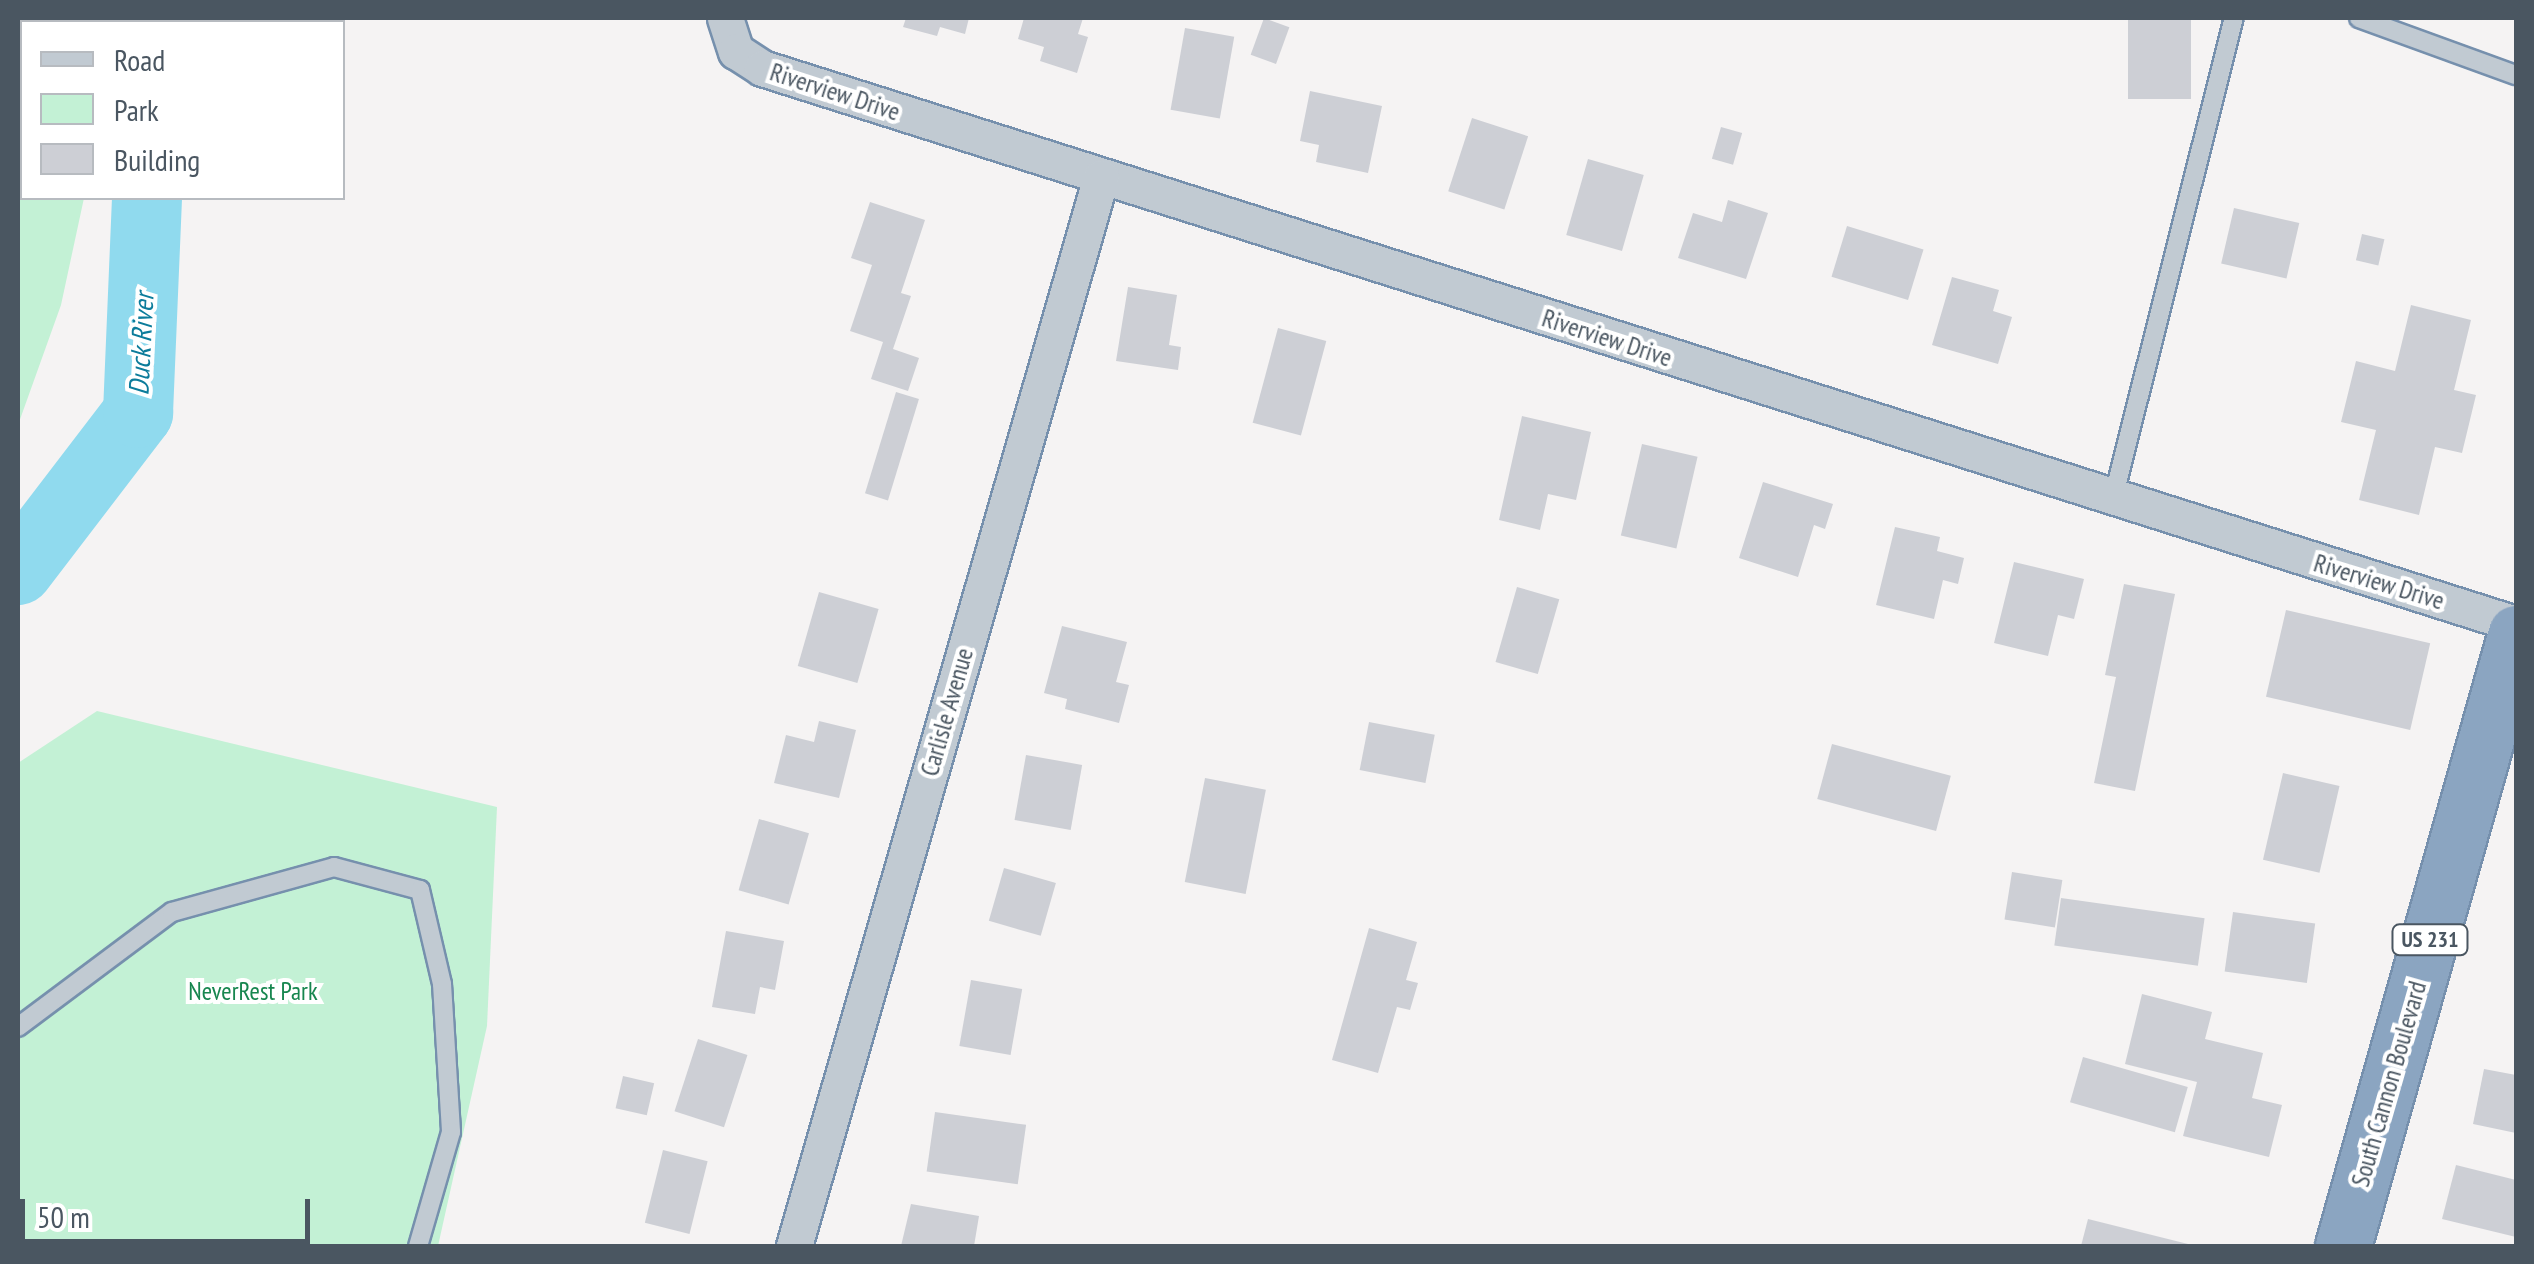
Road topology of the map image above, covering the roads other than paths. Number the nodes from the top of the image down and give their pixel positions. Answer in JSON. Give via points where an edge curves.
{"nodes":[{"id":1,"x":725,"y":18,"type":"edge"},
{"id":2,"x":2234,"y":18,"type":"edge"},
{"id":3,"x":2359,"y":18,"type":"edge"},
{"id":4,"x":2516,"y":75,"type":"edge"},
{"id":5,"x":1100,"y":177,"type":"junction"},
{"id":6,"x":2113,"y":499,"type":"junction"},
{"id":7,"x":2516,"y":624,"type":"edge"},
{"id":8,"x":2516,"y":633,"type":"edge"},
{"id":9,"x":18,"y":1028,"type":"edge"},
{"id":10,"x":418,"y":1246,"type":"edge"},
{"id":11,"x":794,"y":1246,"type":"edge"},
{"id":12,"x":2343,"y":1246,"type":"edge"}],
"edges":[{"from":1,"to":5,"type":"street","name":"Riverview Drive","via":[[736,51],[762,68]]},
{"from":2,"to":6,"type":"lane"},
{"from":3,"to":4,"type":"lane"},
{"from":5,"to":6,"type":"street","name":"Riverview Drive"},
{"from":5,"to":11,"type":"street","name":"Carlisle Avenue"},
{"from":6,"to":7,"type":"street","name":"Riverview Drive"},
{"from":8,"to":12,"type":"highway","name":"South Cannon Boulevard","number":"US 231"},
{"from":9,"to":10,"type":"lane","via":[[172,912],[334,867],[420,890],[442,984],[451,1132]]}]}
